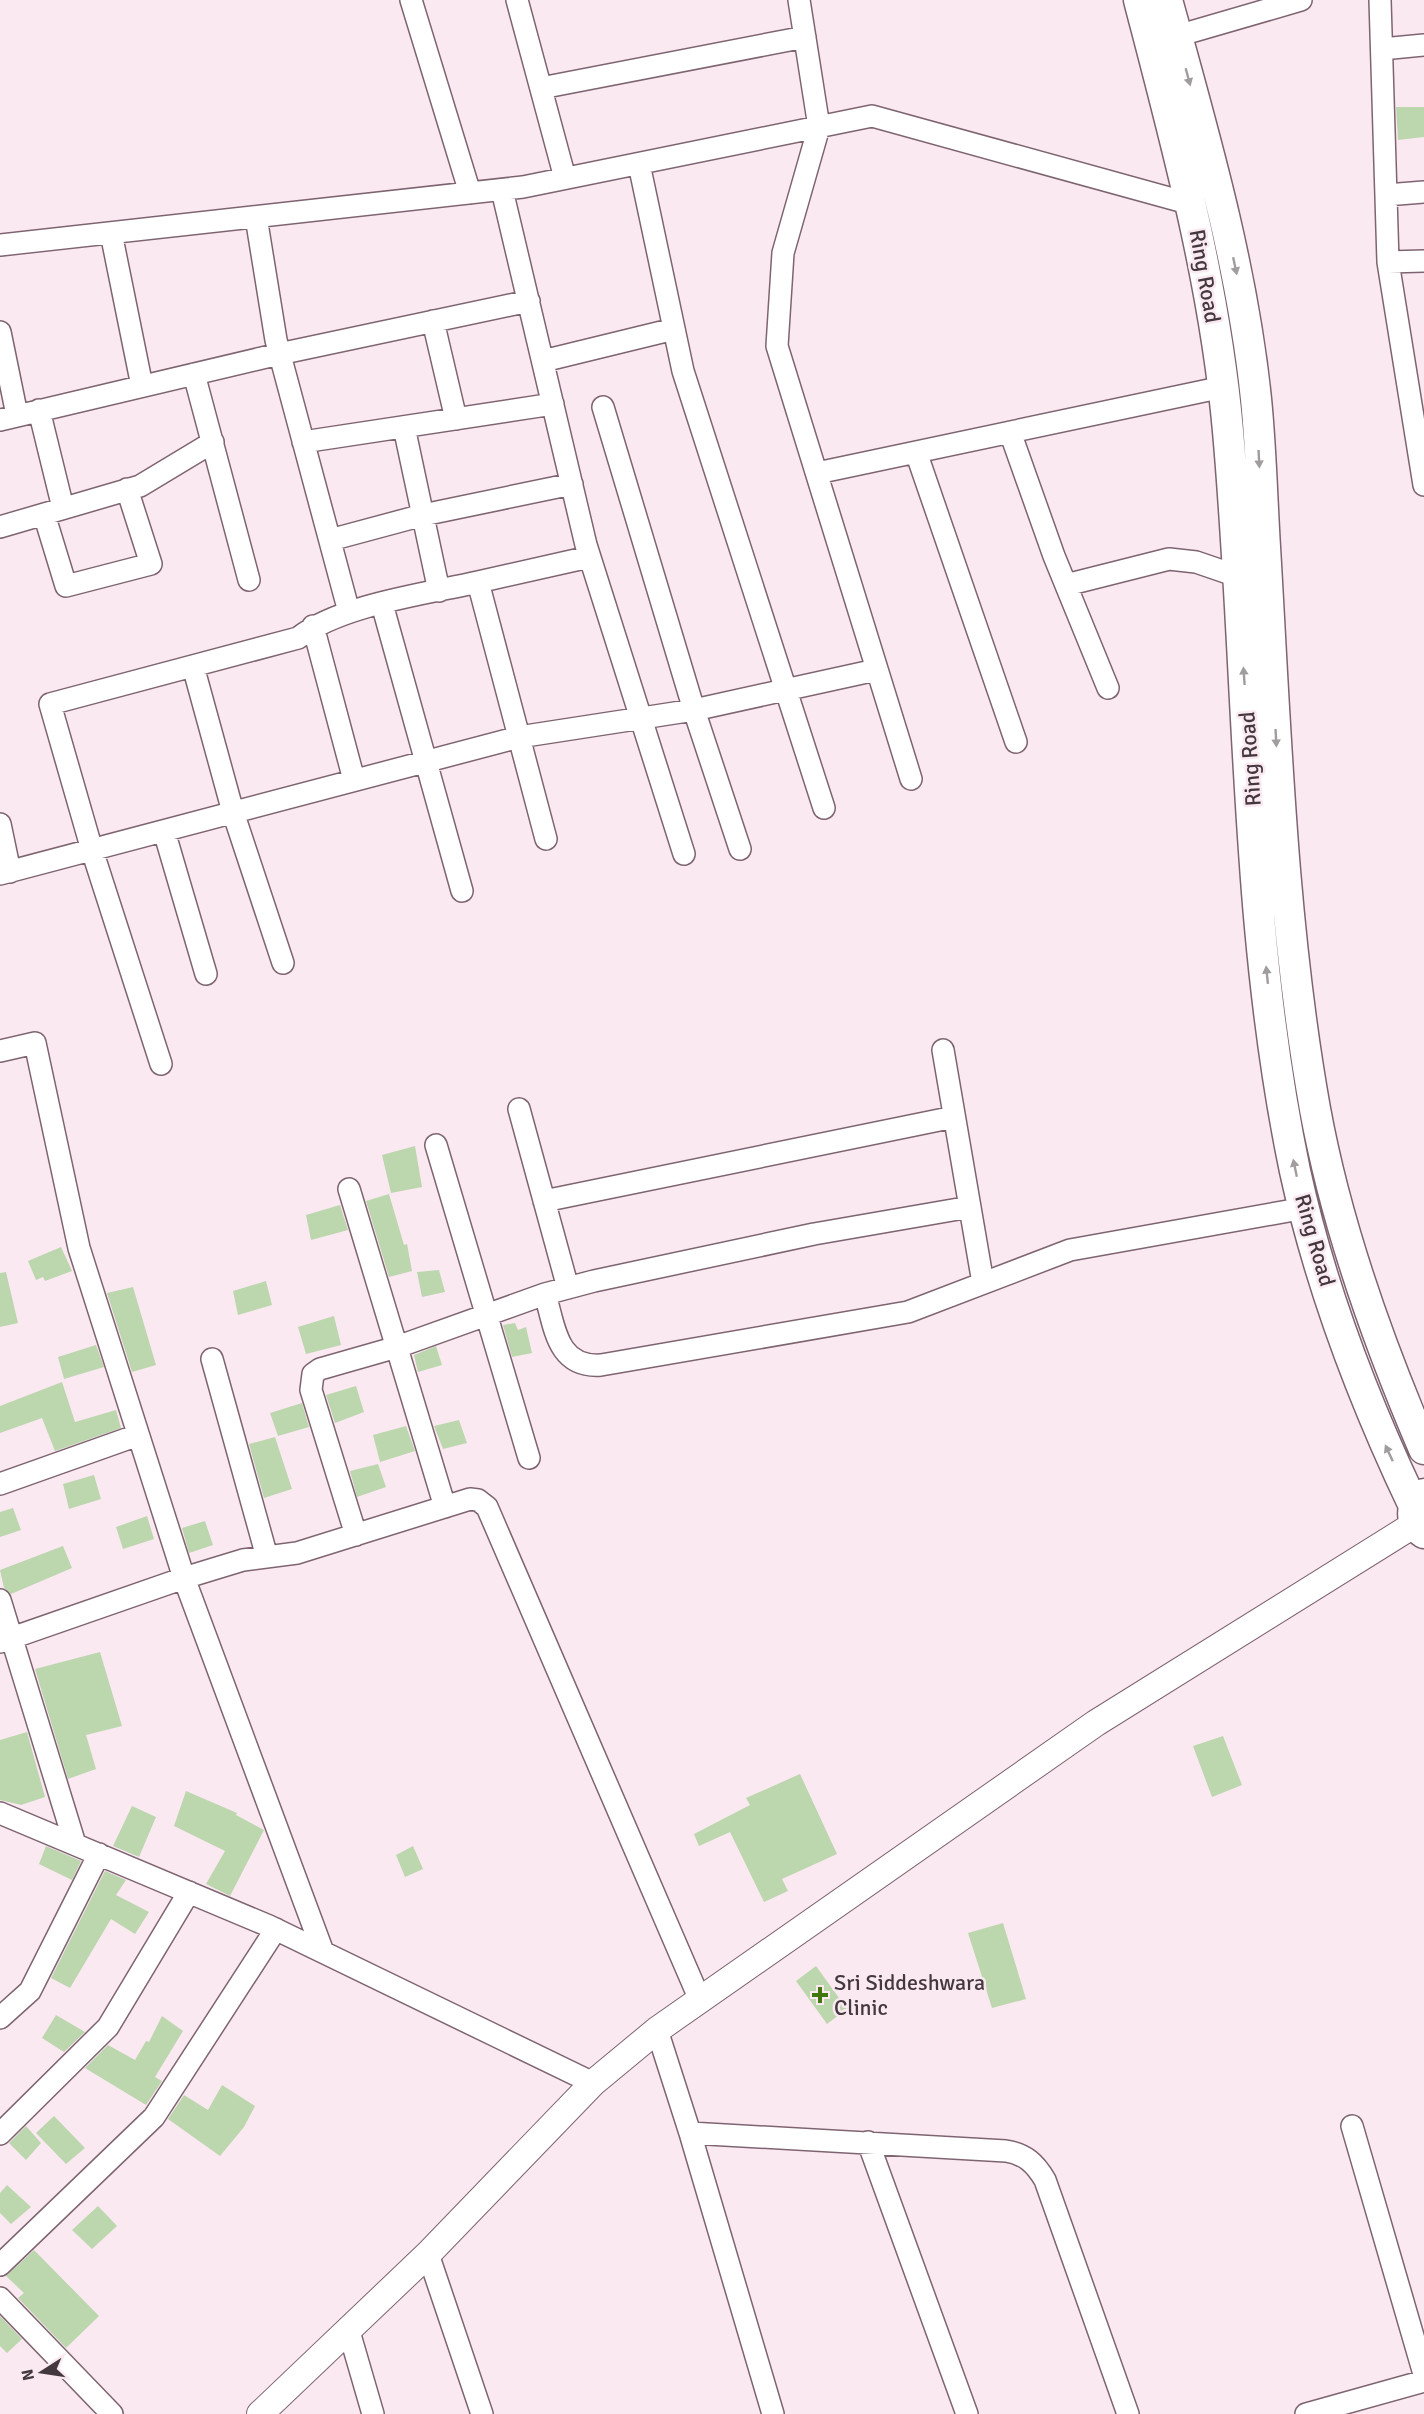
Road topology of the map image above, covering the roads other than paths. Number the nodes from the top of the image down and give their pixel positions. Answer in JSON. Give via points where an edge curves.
{"nodes":[{"id":1,"x":411,"y":0,"type":"edge"},
{"id":2,"x":517,"y":0,"type":"edge"},
{"id":3,"x":799,"y":0,"type":"edge"},
{"id":4,"x":1138,"y":0,"type":"edge"},
{"id":5,"x":1167,"y":0,"type":"edge"},
{"id":6,"x":1301,"y":0,"type":"edge"},
{"id":7,"x":1380,"y":0,"type":"edge"},
{"id":8,"x":1177,"y":36,"type":"junction"},
{"id":9,"x":805,"y":37,"type":"junction"},
{"id":10,"x":1424,"y":45,"type":"edge"},
{"id":11,"x":1382,"y":48,"type":"junction"},
{"id":12,"x":541,"y":88,"type":"junction"},
{"id":13,"x":819,"y":127,"type":"junction"},
{"id":14,"x":639,"y":164,"type":"junction"},
{"id":15,"x":565,"y":178,"type":"junction"},
{"id":16,"x":502,"y":189,"type":"junction"},
{"id":17,"x":1424,"y":192,"type":"edge"},
{"id":18,"x":470,"y":193,"type":"junction"},
{"id":19,"x":1386,"y":195,"type":"junction"},
{"id":20,"x":1191,"y":204,"type":"junction"},
{"id":21,"x":256,"y":217,"type":"junction"},
{"id":22,"x":111,"y":233,"type":"junction"},
{"id":23,"x":0,"y":245,"type":"edge"},
{"id":24,"x":1424,"y":261,"type":"edge"},
{"id":25,"x":1388,"y":262,"type":"junction"},
{"id":26,"x":529,"y":301,"type":"junction"},
{"id":27,"x":433,"y":321,"type":"junction"},
{"id":28,"x":674,"y":329,"type":"junction"},
{"id":29,"x":0,"y":332,"type":"edge"},
{"id":30,"x":279,"y":354,"type":"junction"},
{"id":31,"x":543,"y":361,"type":"junction"},
{"id":32,"x":1415,"y":372,"type":"edge"},
{"id":33,"x":195,"y":374,"type":"junction"},
{"id":34,"x":142,"y":386,"type":"junction"},
{"id":35,"x":1223,"y":387,"type":"junction"},
{"id":36,"x":553,"y":404,"type":"junction"},
{"id":37,"x":603,"y":407,"type":"dead end"},
{"id":38,"x":39,"y":410,"type":"junction"},
{"id":39,"x":9,"y":418,"type":"edge"},
{"id":40,"x":456,"y":419,"type":"junction"},
{"id":41,"x":404,"y":426,"type":"junction"},
{"id":42,"x":1010,"y":432,"type":"junction"},
{"id":43,"x":213,"y":442,"type":"junction"},
{"id":44,"x":303,"y":442,"type":"junction"},
{"id":45,"x":916,"y":452,"type":"junction"},
{"id":46,"x":817,"y":473,"type":"junction"},
{"id":47,"x":572,"y":484,"type":"junction"},
{"id":48,"x":1424,"y":485,"type":"edge"},
{"id":49,"x":127,"y":489,"type":"junction"},
{"id":50,"x":53,"y":511,"type":"junction"},
{"id":51,"x":423,"y":515,"type":"junction"},
{"id":52,"x":0,"y":527,"type":"edge"},
{"id":53,"x":330,"y":540,"type":"junction"},
{"id":54,"x":590,"y":557,"type":"junction"},
{"id":55,"x":1237,"y":576,"type":"junction"},
{"id":56,"x":249,"y":580,"type":"dead end"},
{"id":57,"x":478,"y":582,"type":"junction"},
{"id":58,"x":1066,"y":585,"type":"junction"},
{"id":59,"x":439,"y":591,"type":"junction"},
{"id":60,"x":382,"y":604,"type":"junction"},
{"id":61,"x":349,"y":612,"type":"junction"},
{"id":62,"x":313,"y":626,"type":"junction"},
{"id":63,"x":193,"y":666,"type":"junction"},
{"id":64,"x":876,"y":670,"type":"junction"},
{"id":65,"x":1108,"y":688,"type":"dead end"},
{"id":66,"x":786,"y":690,"type":"junction"},
{"id":67,"x":694,"y":710,"type":"junction"},
{"id":68,"x":641,"y":717,"type":"junction"},
{"id":69,"x":519,"y":737,"type":"junction"},
{"id":70,"x":1016,"y":742,"type":"dead end"},
{"id":71,"x":425,"y":761,"type":"junction"},
{"id":72,"x":911,"y":779,"type":"dead end"},
{"id":73,"x":354,"y":780,"type":"junction"},
{"id":74,"x":824,"y":808,"type":"dead end"},
{"id":75,"x":234,"y":812,"type":"junction"},
{"id":76,"x":0,"y":824,"type":"edge"},
{"id":77,"x":164,"y":831,"type":"junction"},
{"id":78,"x":546,"y":839,"type":"dead end"},
{"id":79,"x":740,"y":849,"type":"dead end"},
{"id":80,"x":92,"y":850,"type":"junction"},
{"id":81,"x":684,"y":854,"type":"dead end"},
{"id":82,"x":5,"y":873,"type":"edge"},
{"id":83,"x":462,"y":891,"type":"dead end"},
{"id":84,"x":283,"y":963,"type":"dead end"},
{"id":85,"x":206,"y":974,"type":"dead end"},
{"id":86,"x":942,"y":1050,"type":"dead end"},
{"id":87,"x":0,"y":1051,"type":"edge"},
{"id":88,"x":161,"y":1064,"type":"dead end"},
{"id":89,"x":519,"y":1109,"type":"dead end"},
{"id":90,"x":954,"y":1117,"type":"junction"},
{"id":91,"x":436,"y":1145,"type":"dead end"},
{"id":92,"x":349,"y":1189,"type":"dead end"},
{"id":93,"x":544,"y":1201,"type":"junction"},
{"id":94,"x":970,"y":1207,"type":"junction"},
{"id":95,"x":1305,"y":1208,"type":"junction"},
{"id":96,"x":983,"y":1283,"type":"junction"},
{"id":97,"x":568,"y":1288,"type":"junction"},
{"id":98,"x":544,"y":1294,"type":"junction"},
{"id":99,"x":485,"y":1315,"type":"junction"},
{"id":100,"x":397,"y":1347,"type":"junction"},
{"id":101,"x":212,"y":1359,"type":"dead end"},
{"id":102,"x":138,"y":1435,"type":"junction"},
{"id":103,"x":1424,"y":1449,"type":"edge"},
{"id":104,"x":529,"y":1458,"type":"dead end"},
{"id":105,"x":0,"y":1484,"type":"edge"},
{"id":106,"x":445,"y":1507,"type":"junction"},
{"id":107,"x":1419,"y":1514,"type":"edge"},
{"id":108,"x":356,"y":1535,"type":"junction"},
{"id":109,"x":267,"y":1557,"type":"junction"},
{"id":110,"x":184,"y":1578,"type":"junction"},
{"id":111,"x":0,"y":1600,"type":"edge"},
{"id":112,"x":6,"y":1640,"type":"edge"},
{"id":113,"x":0,"y":1813,"type":"edge"},
{"id":114,"x":75,"y":1844,"type":"junction"},
{"id":115,"x":99,"y":1854,"type":"junction"},
{"id":116,"x":189,"y":1892,"type":"junction"},
{"id":117,"x":276,"y":1929,"type":"junction"},
{"id":118,"x":323,"y":1952,"type":"junction"},
{"id":119,"x":700,"y":2000,"type":"junction"},
{"id":120,"x":0,"y":2018,"type":"edge"},
{"id":121,"x":657,"y":2030,"type":"junction"},
{"id":122,"x":592,"y":2083,"type":"junction"},
{"id":123,"x":1352,"y":2126,"type":"dead end"},
{"id":124,"x":0,"y":2133,"type":"edge"},
{"id":125,"x":690,"y":2133,"type":"junction"},
{"id":126,"x":868,"y":2142,"type":"junction"},
{"id":127,"x":428,"y":2254,"type":"junction"},
{"id":128,"x":0,"y":2265,"type":"edge"},
{"id":129,"x":0,"y":2298,"type":"edge"},
{"id":130,"x":348,"y":2328,"type":"junction"},
{"id":131,"x":1424,"y":2374,"type":"edge"},
{"id":132,"x":1424,"y":2381,"type":"edge"},
{"id":133,"x":112,"y":2414,"type":"edge"},
{"id":134,"x":260,"y":2414,"type":"edge"},
{"id":135,"x":373,"y":2414,"type":"edge"},
{"id":136,"x":482,"y":2414,"type":"edge"},
{"id":137,"x":773,"y":2414,"type":"edge"},
{"id":138,"x":967,"y":2414,"type":"edge"},
{"id":139,"x":1128,"y":2414,"type":"edge"},
{"id":140,"x":1306,"y":2414,"type":"edge"}],
"edges":[{"from":1,"to":18,"type":"street"},
{"from":2,"to":12,"type":"street"},
{"from":3,"to":9,"type":"street"},
{"from":4,"to":20,"type":"highway","name":"Ring Road"},
{"from":5,"to":8,"type":"highway","name":"Ring Road"},
{"from":6,"to":8,"type":"street"},
{"from":7,"to":11,"type":"street"},
{"from":8,"to":103,"type":"highway","name":"Ring Road","one_way":true,"via":[[1229,237],[1256,399],[1287,876],[1303,1035],[1316,1114],[1372,1318]]},
{"from":9,"to":12,"type":"street"},
{"from":9,"to":13,"type":"street"},
{"from":10,"to":11,"type":"street"},
{"from":11,"to":19,"type":"street"},
{"from":12,"to":15,"type":"street"},
{"from":13,"to":14,"type":"street"},
{"from":13,"to":20,"type":"street","via":[[872,117]]},
{"from":13,"to":46,"type":"street","via":[[783,253],[777,346]]},
{"from":14,"to":15,"type":"street"},
{"from":14,"to":28,"type":"street"},
{"from":15,"to":16,"type":"street"},
{"from":16,"to":18,"type":"street"},
{"from":16,"to":26,"type":"street"},
{"from":17,"to":19,"type":"street"},
{"from":18,"to":21,"type":"street"},
{"from":19,"to":25,"type":"street"},
{"from":20,"to":35,"type":"highway","name":"Ring Road"},
{"from":21,"to":22,"type":"street"},
{"from":21,"to":30,"type":"street"},
{"from":22,"to":23,"type":"street"},
{"from":22,"to":34,"type":"street"},
{"from":24,"to":25,"type":"street"},
{"from":25,"to":32,"type":"street"},
{"from":26,"to":27,"type":"street"},
{"from":26,"to":31,"type":"street"},
{"from":27,"to":30,"type":"street"},
{"from":27,"to":40,"type":"street"},
{"from":28,"to":31,"type":"street"},
{"from":28,"to":66,"type":"street","via":[[683,371]]},
{"from":29,"to":39,"type":"street"},
{"from":30,"to":33,"type":"street"},
{"from":30,"to":44,"type":"street"},
{"from":31,"to":36,"type":"street"},
{"from":32,"to":48,"type":"street"},
{"from":33,"to":34,"type":"street"},
{"from":33,"to":43,"type":"street"},
{"from":34,"to":38,"type":"street"},
{"from":35,"to":42,"type":"street"},
{"from":35,"to":55,"type":"highway","name":"Ring Road"},
{"from":36,"to":40,"type":"street"},
{"from":36,"to":47,"type":"street"},
{"from":37,"to":67,"type":"street"},
{"from":38,"to":39,"type":"street"},
{"from":38,"to":50,"type":"street"},
{"from":40,"to":41,"type":"street"},
{"from":41,"to":44,"type":"street"},
{"from":41,"to":51,"type":"street"},
{"from":42,"to":45,"type":"street"},
{"from":42,"to":58,"type":"street"},
{"from":43,"to":49,"type":"street","via":[[140,486]]},
{"from":43,"to":56,"type":"street"},
{"from":44,"to":53,"type":"street"},
{"from":45,"to":46,"type":"street"},
{"from":45,"to":70,"type":"street"},
{"from":46,"to":64,"type":"street"},
{"from":47,"to":51,"type":"street"},
{"from":47,"to":54,"type":"street"},
{"from":49,"to":50,"type":"street"},
{"from":49,"to":50,"type":"street","via":[[151,564],[66,586]]},
{"from":50,"to":52,"type":"street"},
{"from":51,"to":53,"type":"street"},
{"from":51,"to":59,"type":"street"},
{"from":53,"to":61,"type":"street"},
{"from":54,"to":57,"type":"street"},
{"from":54,"to":68,"type":"street"},
{"from":55,"to":58,"type":"street","via":[[1196,562],[1169,559]]},
{"from":95,"to":55,"type":"highway","name":"Ring Road","one_way":true,"via":[[1277,1069],[1263,940]]},
{"from":57,"to":59,"type":"street"},
{"from":57,"to":69,"type":"street"},
{"from":58,"to":65,"type":"street"},
{"from":59,"to":60,"type":"street"},
{"from":60,"to":61,"type":"street"},
{"from":60,"to":71,"type":"street"},
{"from":61,"to":62,"type":"street"},
{"from":62,"to":63,"type":"street","via":[[298,638]]},
{"from":62,"to":73,"type":"street"},
{"from":63,"to":75,"type":"street"},
{"from":63,"to":80,"type":"street","via":[[50,704]]},
{"from":64,"to":66,"type":"street"},
{"from":64,"to":72,"type":"street"},
{"from":66,"to":67,"type":"street"},
{"from":66,"to":74,"type":"street"},
{"from":67,"to":68,"type":"street"},
{"from":67,"to":79,"type":"street"},
{"from":68,"to":69,"type":"street"},
{"from":68,"to":81,"type":"street"},
{"from":69,"to":71,"type":"street"},
{"from":69,"to":78,"type":"street"},
{"from":71,"to":73,"type":"street"},
{"from":71,"to":83,"type":"street"},
{"from":73,"to":75,"type":"street"},
{"from":75,"to":77,"type":"street"},
{"from":75,"to":84,"type":"street"},
{"from":76,"to":82,"type":"street"},
{"from":77,"to":80,"type":"street"},
{"from":77,"to":85,"type":"street"},
{"from":80,"to":82,"type":"street"},
{"from":80,"to":88,"type":"street"},
{"from":86,"to":90,"type":"street"},
{"from":87,"to":102,"type":"street","via":[[35,1043],[80,1248]]},
{"from":89,"to":93,"type":"street"},
{"from":90,"to":93,"type":"street"},
{"from":90,"to":94,"type":"street"},
{"from":91,"to":99,"type":"street"},
{"from":92,"to":100,"type":"street"},
{"from":93,"to":97,"type":"street"},
{"from":94,"to":96,"type":"street"},
{"from":94,"to":97,"type":"street","via":[[814,1234]]},
{"from":95,"to":96,"type":"street","via":[[1070,1250]]},
{"from":107,"to":95,"type":"highway","name":"Ring Road","one_way":true,"via":[[1360,1383]]},
{"from":96,"to":98,"type":"street","via":[[908,1312],[585,1366],[562,1348]]},
{"from":97,"to":98,"type":"street"},
{"from":98,"to":99,"type":"street"},
{"from":99,"to":100,"type":"street"},
{"from":99,"to":104,"type":"street"},
{"from":100,"to":106,"type":"street"},
{"from":100,"to":108,"type":"street","via":[[320,1369],[313,1374],[311,1383]]},
{"from":101,"to":109,"type":"street"},
{"from":102,"to":105,"type":"street"},
{"from":102,"to":110,"type":"street"},
{"from":106,"to":108,"type":"street"},
{"from":106,"to":119,"type":"street","via":[[470,1499],[487,1507]]},
{"from":107,"to":119,"type":"main road","via":[[1096,1723]]},
{"from":108,"to":109,"type":"street","via":[[297,1553]]},
{"from":109,"to":110,"type":"street"},
{"from":110,"to":112,"type":"street"},
{"from":110,"to":118,"type":"street"},
{"from":111,"to":112,"type":"street"},
{"from":112,"to":114,"type":"street"},
{"from":113,"to":114,"type":"street"},
{"from":114,"to":115,"type":"street"},
{"from":115,"to":116,"type":"street"},
{"from":115,"to":120,"type":"street","via":[[30,1991]]},
{"from":116,"to":117,"type":"street"},
{"from":116,"to":124,"type":"street","via":[[108,2027]]},
{"from":117,"to":118,"type":"street"},
{"from":117,"to":128,"type":"street","via":[[154,2117]]},
{"from":118,"to":122,"type":"street"},
{"from":119,"to":121,"type":"main road"},
{"from":121,"to":122,"type":"main road"},
{"from":121,"to":125,"type":"street"},
{"from":122,"to":127,"type":"main road"},
{"from":123,"to":131,"type":"street"},
{"from":125,"to":126,"type":"street"},
{"from":125,"to":137,"type":"street"},
{"from":126,"to":138,"type":"street"},
{"from":126,"to":139,"type":"street","via":[[1006,2151],[1027,2157],[1038,2167]]},
{"from":127,"to":130,"type":"main road"},
{"from":127,"to":136,"type":"street"},
{"from":129,"to":133,"type":"street"},
{"from":130,"to":134,"type":"main road"},
{"from":130,"to":135,"type":"street"},
{"from":132,"to":140,"type":"street"}]}
